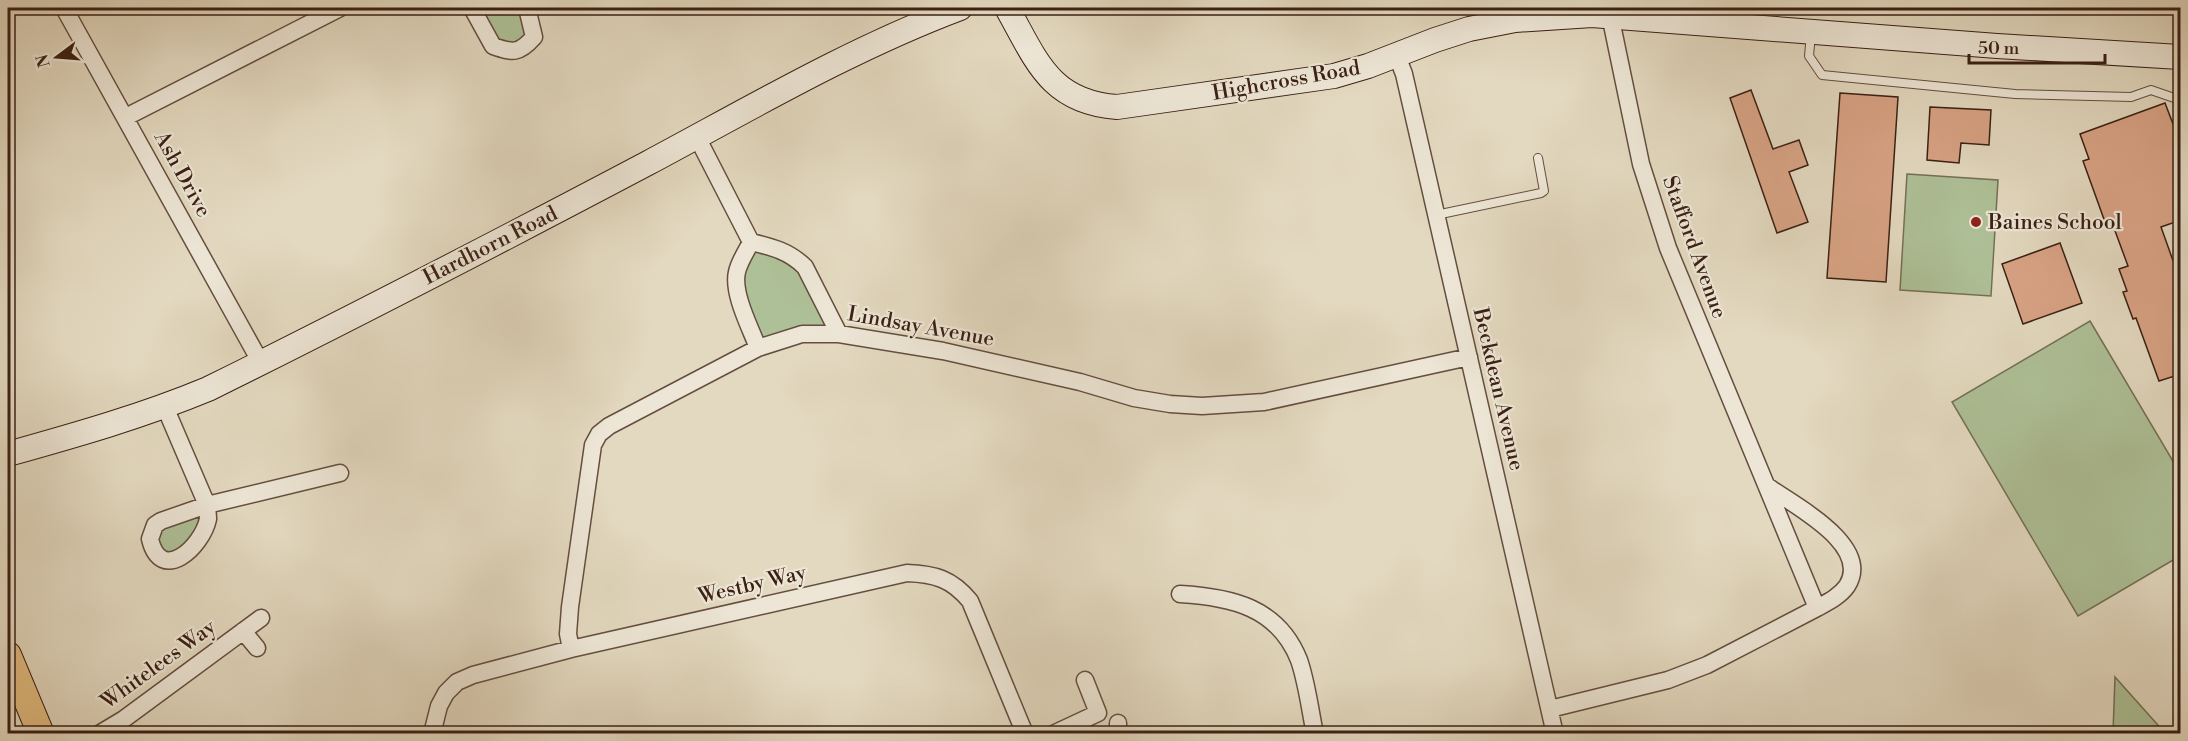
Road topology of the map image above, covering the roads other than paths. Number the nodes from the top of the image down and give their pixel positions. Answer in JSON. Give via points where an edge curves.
{"nodes":[{"id":1,"x":64,"y":8,"type":"edge"},
{"id":2,"x":340,"y":8,"type":"edge"},
{"id":3,"x":472,"y":8,"type":"edge"},
{"id":4,"x":527,"y":8,"type":"edge"},
{"id":5,"x":1007,"y":8,"type":"edge"},
{"id":6,"x":946,"y":10,"type":"edge"},
{"id":7,"x":1610,"y":15,"type":"junction"},
{"id":8,"x":1811,"y":30,"type":"junction"},
{"id":9,"x":1397,"y":56,"type":"junction"},
{"id":10,"x":2181,"y":57,"type":"edge"},
{"id":11,"x":2181,"y":100,"type":"edge"},
{"id":12,"x":126,"y":117,"type":"junction"},
{"id":13,"x":697,"y":137,"type":"junction"},
{"id":14,"x":1538,"y":159,"type":"dead end"},
{"id":15,"x":1437,"y":215,"type":"junction"},
{"id":16,"x":751,"y":242,"type":"junction"},
{"id":17,"x":839,"y":334,"type":"junction"},
{"id":18,"x":758,"y":348,"type":"junction"},
{"id":19,"x":1469,"y":357,"type":"junction"},
{"id":20,"x":261,"y":363,"type":"junction"},
{"id":21,"x":165,"y":407,"type":"junction"},
{"id":22,"x":8,"y":454,"type":"edge"},
{"id":23,"x":340,"y":473,"type":"dead end"},
{"id":24,"x":1766,"y":485,"type":"junction"},
{"id":25,"x":1180,"y":594,"type":"dead end"},
{"id":26,"x":1817,"y":608,"type":"junction"},
{"id":27,"x":261,"y":618,"type":"dead end"},
{"id":28,"x":243,"y":631,"type":"junction"},
{"id":29,"x":257,"y":648,"type":"dead end"},
{"id":30,"x":571,"y":649,"type":"junction"},
{"id":31,"x":8,"y":655,"type":"edge"},
{"id":32,"x":1085,"y":680,"type":"dead end"},
{"id":33,"x":1550,"y":709,"type":"junction"},
{"id":34,"x":41,"y":734,"type":"edge"},
{"id":35,"x":99,"y":734,"type":"edge"},
{"id":36,"x":432,"y":734,"type":"edge"},
{"id":37,"x":1025,"y":734,"type":"edge"},
{"id":38,"x":1053,"y":734,"type":"edge"},
{"id":39,"x":1315,"y":734,"type":"edge"},
{"id":40,"x":1555,"y":734,"type":"edge"}],
"edges":[{"from":1,"to":12,"type":"street","name":"Ash Drive"},
{"from":2,"to":12,"type":"street"},
{"from":3,"to":4,"type":"street","via":[[493,46],[510,52],[524,49],[534,37]]},
{"from":5,"to":9,"type":"street","name":"Highcross Road","via":[[1053,83],[1098,105],[1126,106],[1334,76]]},
{"from":6,"to":13,"type":"street","name":"Hardhorn Road","via":[[812,74]]},
{"from":7,"to":8,"type":"street","name":"Highcross Road"},
{"from":7,"to":9,"type":"street","name":"Highcross Road","via":[[1515,20],[1453,34]]},
{"from":7,"to":24,"type":"street","name":"Stafford Avenue","via":[[1631,121],[1655,209]]},
{"from":8,"to":10,"type":"street","name":"Highcross Road"},
{"from":8,"to":11,"type":"lane","via":[[1809,56],[1822,75],[2015,94],[2131,98],[2151,90]]},
{"from":9,"to":15,"type":"street","name":"Beckdean Avenue"},
{"from":12,"to":20,"type":"street","name":"Ash Drive"},
{"from":13,"to":16,"type":"street"},
{"from":13,"to":20,"type":"street","name":"Hardhorn Road"},
{"from":14,"to":15,"type":"lane","via":[[1544,185],[1541,193]]},
{"from":15,"to":19,"type":"street","name":"Beckdean Avenue"},
{"from":16,"to":17,"type":"street","via":[[779,249],[805,267]]},
{"from":16,"to":18,"type":"street","via":[[737,271],[736,283]]},
{"from":17,"to":18,"type":"street","name":"Lindsay Avenue","via":[[802,334]]},
{"from":17,"to":19,"type":"street","name":"Lindsay Avenue","via":[[943,351],[1134,398],[1202,406],[1264,402]]},
{"from":18,"to":30,"type":"street","name":"Lindsay Avenue","via":[[599,434],[593,445],[570,607]]},
{"from":19,"to":33,"type":"street","name":"Beckdean Avenue"},
{"from":20,"to":21,"type":"street","name":"Hardhorn Road"},
{"from":21,"to":22,"type":"street","name":"Hardhorn Road"},
{"from":21,"to":23,"type":"street","via":[[207,505]]},
{"from":24,"to":26,"type":"street","name":"Stafford Avenue"},
{"from":24,"to":26,"type":"street","via":[[1836,534],[1846,547],[1852,562],[1851,576],[1836,597]]},
{"from":25,"to":39,"type":"street","via":[[1228,599],[1248,606],[1275,625],[1299,660]]},
{"from":26,"to":33,"type":"street","via":[[1739,650],[1668,680]]},
{"from":27,"to":28,"type":"street","name":"Whitelees Way"},
{"from":28,"to":29,"type":"street","name":"Whitelees Way"},
{"from":28,"to":35,"type":"street","name":"Whitelees Way"},
{"from":30,"to":36,"type":"street","name":"Westby Way","via":[[457,682],[439,706]]},
{"from":30,"to":37,"type":"street","name":"Westby Way","via":[[876,579],[928,573],[960,590],[970,601]]},
{"from":31,"to":34,"type":"main road"},
{"from":32,"to":38,"type":"street","via":[[1098,713]]},
{"from":33,"to":40,"type":"street","name":"Beckdean Avenue"}]}
